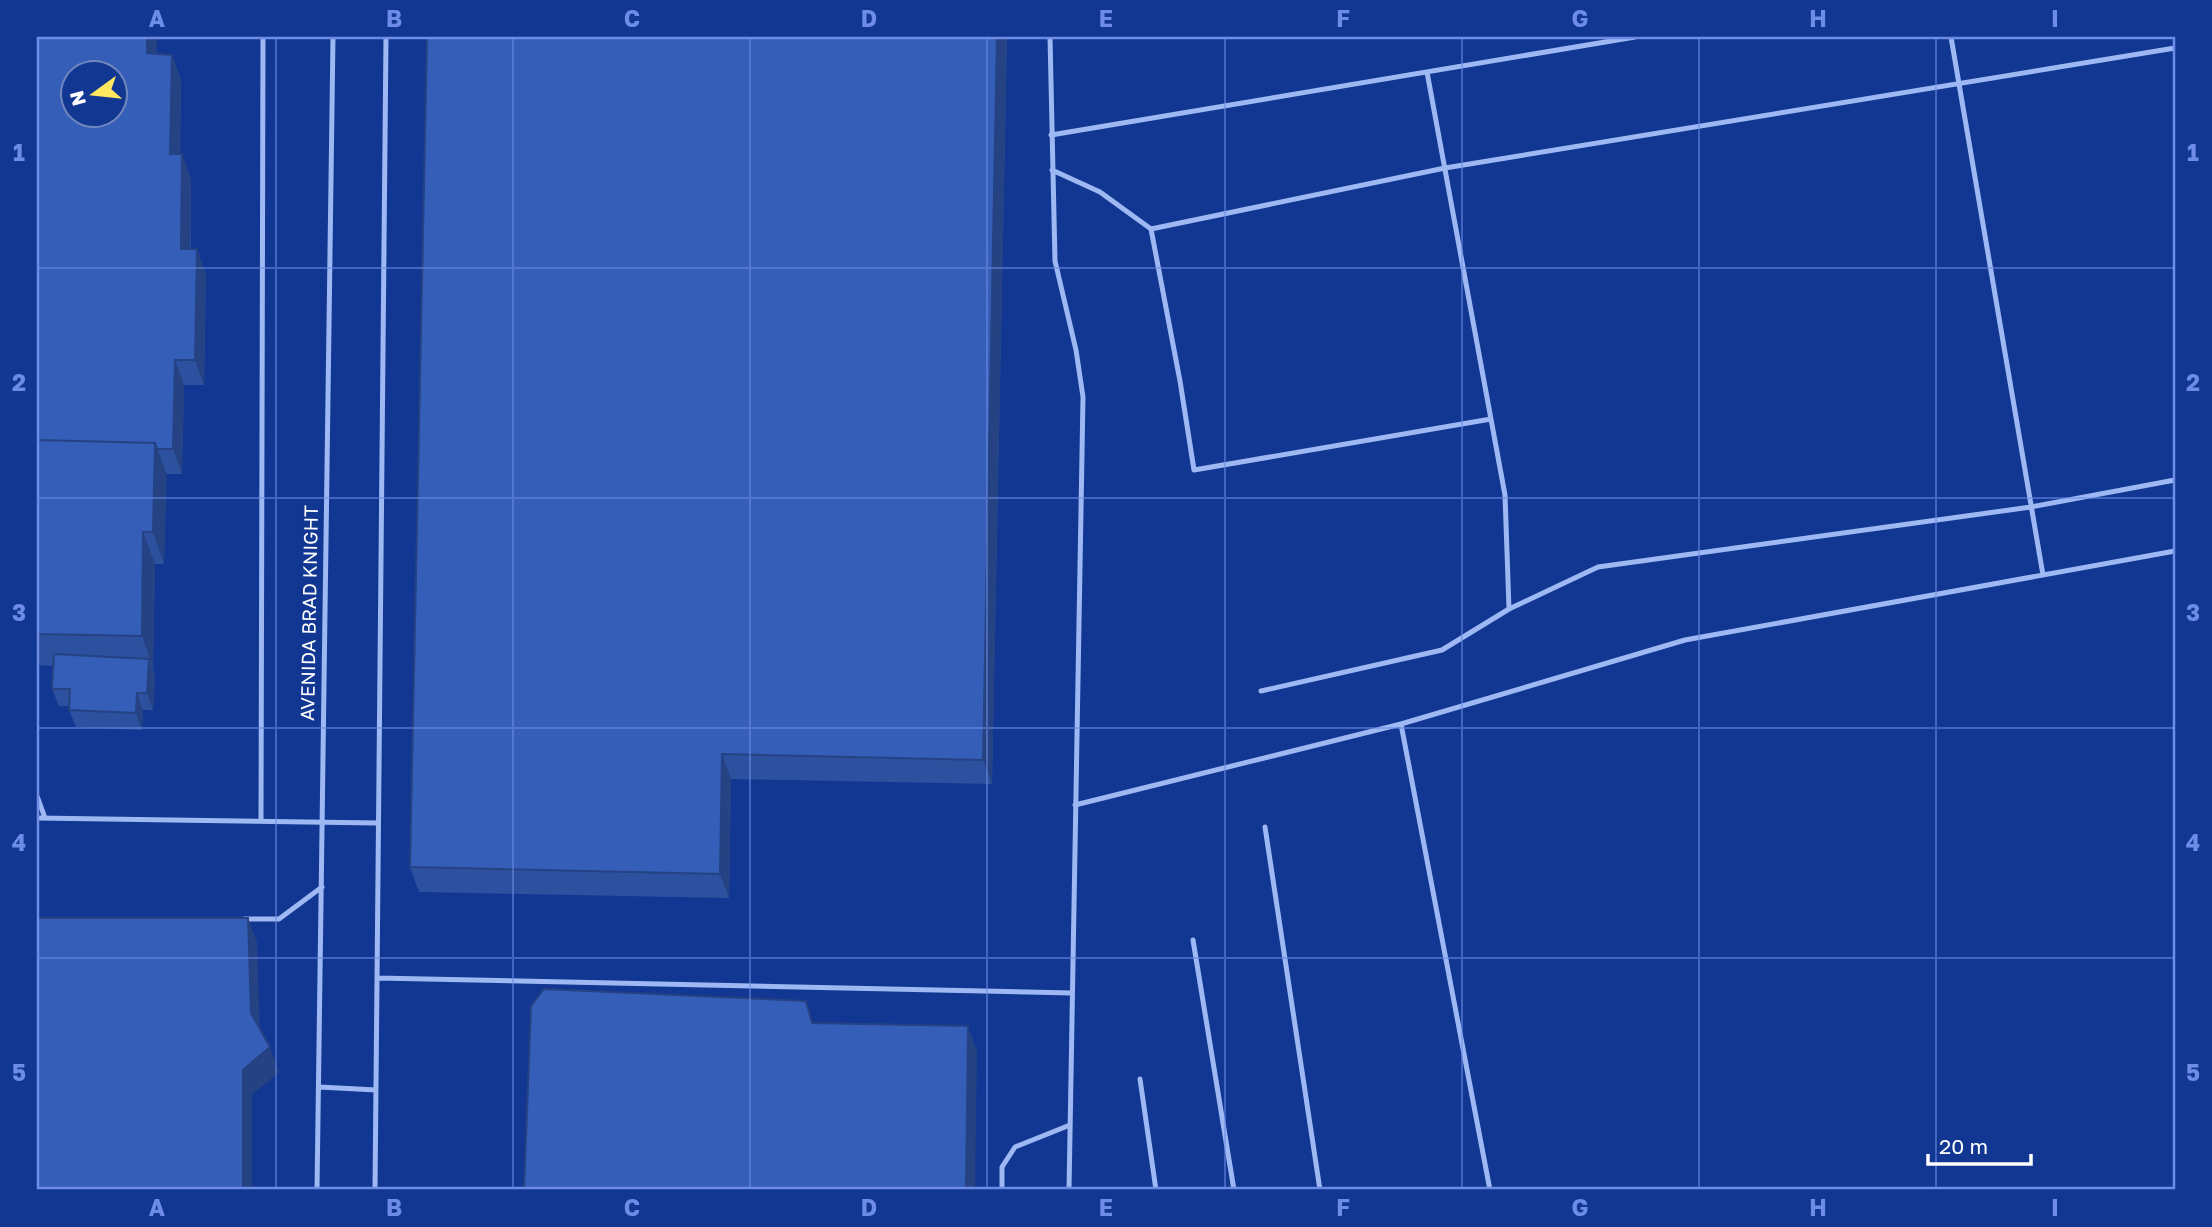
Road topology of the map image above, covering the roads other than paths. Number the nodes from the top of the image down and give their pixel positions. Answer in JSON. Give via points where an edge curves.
{"nodes":[{"id":1,"x":263,"y":37,"type":"edge"},
{"id":2,"x":333,"y":37,"type":"edge"},
{"id":3,"x":386,"y":37,"type":"edge"},
{"id":4,"x":1050,"y":37,"type":"edge"},
{"id":5,"x":1635,"y":37,"type":"edge"},
{"id":6,"x":1951,"y":37,"type":"edge"},
{"id":7,"x":2175,"y":48,"type":"edge"},
{"id":8,"x":1427,"y":72,"type":"junction"},
{"id":9,"x":1959,"y":83,"type":"junction"},
{"id":10,"x":1051,"y":135,"type":"junction"},
{"id":11,"x":1445,"y":168,"type":"junction"},
{"id":12,"x":1052,"y":170,"type":"junction"},
{"id":13,"x":1151,"y":229,"type":"junction"},
{"id":14,"x":1491,"y":419,"type":"junction"},
{"id":15,"x":2175,"y":480,"type":"edge"},
{"id":16,"x":2031,"y":507,"type":"junction"},
{"id":17,"x":2175,"y":551,"type":"edge"},
{"id":18,"x":2043,"y":575,"type":"junction"},
{"id":19,"x":1509,"y":609,"type":"junction"},
{"id":20,"x":1261,"y":691,"type":"dead end"},
{"id":21,"x":1401,"y":724,"type":"junction"},
{"id":22,"x":37,"y":796,"type":"edge"},
{"id":23,"x":1075,"y":805,"type":"junction"},
{"id":24,"x":37,"y":818,"type":"edge"},
{"id":25,"x":45,"y":818,"type":"junction"},
{"id":26,"x":261,"y":821,"type":"junction"},
{"id":27,"x":322,"y":821,"type":"junction"},
{"id":28,"x":378,"y":823,"type":"junction"},
{"id":29,"x":1265,"y":827,"type":"dead end"},
{"id":30,"x":322,"y":887,"type":"junction"},
{"id":31,"x":241,"y":919,"type":"edge"},
{"id":32,"x":1193,"y":940,"type":"dead end"},
{"id":33,"x":377,"y":978,"type":"junction"},
{"id":34,"x":1072,"y":993,"type":"junction"},
{"id":35,"x":1140,"y":1079,"type":"dead end"},
{"id":36,"x":319,"y":1087,"type":"junction"},
{"id":37,"x":376,"y":1090,"type":"junction"},
{"id":38,"x":1070,"y":1125,"type":"junction"},
{"id":39,"x":317,"y":1190,"type":"edge"},
{"id":40,"x":375,"y":1190,"type":"edge"},
{"id":41,"x":1002,"y":1190,"type":"edge"},
{"id":42,"x":1069,"y":1190,"type":"edge"},
{"id":43,"x":1156,"y":1190,"type":"edge"},
{"id":44,"x":1234,"y":1190,"type":"edge"},
{"id":45,"x":1320,"y":1190,"type":"edge"},
{"id":46,"x":1490,"y":1190,"type":"edge"}],
"edges":[{"from":1,"to":26,"type":"lane"},
{"from":2,"to":27,"type":"lane","name":"AVENIDA BRAD KNIGHT"},
{"from":3,"to":28,"type":"lane"},
{"from":4,"to":10,"type":"lane"},
{"from":5,"to":8,"type":"lane"},
{"from":6,"to":9,"type":"lane"},
{"from":7,"to":9,"type":"lane"},
{"from":8,"to":10,"type":"lane"},
{"from":8,"to":11,"type":"lane"},
{"from":9,"to":11,"type":"lane"},
{"from":9,"to":16,"type":"lane"},
{"from":10,"to":12,"type":"lane"},
{"from":11,"to":13,"type":"lane"},
{"from":11,"to":14,"type":"lane"},
{"from":12,"to":13,"type":"lane","via":[[1100,192]]},
{"from":12,"to":23,"type":"lane","via":[[1055,261],[1083,397]]},
{"from":13,"to":14,"type":"lane","via":[[1194,470]]},
{"from":14,"to":19,"type":"lane","via":[[1505,495]]},
{"from":15,"to":16,"type":"lane"},
{"from":16,"to":18,"type":"lane"},
{"from":16,"to":19,"type":"lane","via":[[1598,567]]},
{"from":17,"to":18,"type":"lane"},
{"from":18,"to":21,"type":"lane","via":[[1685,640]]},
{"from":19,"to":20,"type":"lane","via":[[1442,650]]},
{"from":21,"to":23,"type":"lane"},
{"from":21,"to":46,"type":"lane"},
{"from":22,"to":25,"type":"lane"},
{"from":23,"to":34,"type":"lane"},
{"from":24,"to":25,"type":"lane"},
{"from":25,"to":26,"type":"lane"},
{"from":26,"to":27,"type":"lane"},
{"from":27,"to":28,"type":"lane"},
{"from":27,"to":30,"type":"lane","name":"AVENIDA BRAD KNIGHT"},
{"from":28,"to":33,"type":"lane"},
{"from":29,"to":45,"type":"lane"},
{"from":30,"to":31,"type":"lane","via":[[279,919]]},
{"from":30,"to":36,"type":"lane","name":"AVENIDA BRAD KNIGHT"},
{"from":32,"to":44,"type":"lane"},
{"from":33,"to":34,"type":"lane"},
{"from":33,"to":37,"type":"lane"},
{"from":34,"to":38,"type":"lane"},
{"from":35,"to":43,"type":"lane"},
{"from":36,"to":37,"type":"lane"},
{"from":36,"to":39,"type":"lane","name":"AVENIDA BRAD KNIGHT"},
{"from":37,"to":40,"type":"lane"},
{"from":38,"to":41,"type":"lane","via":[[1015,1147],[1002,1167]]},
{"from":38,"to":42,"type":"lane"}]}
